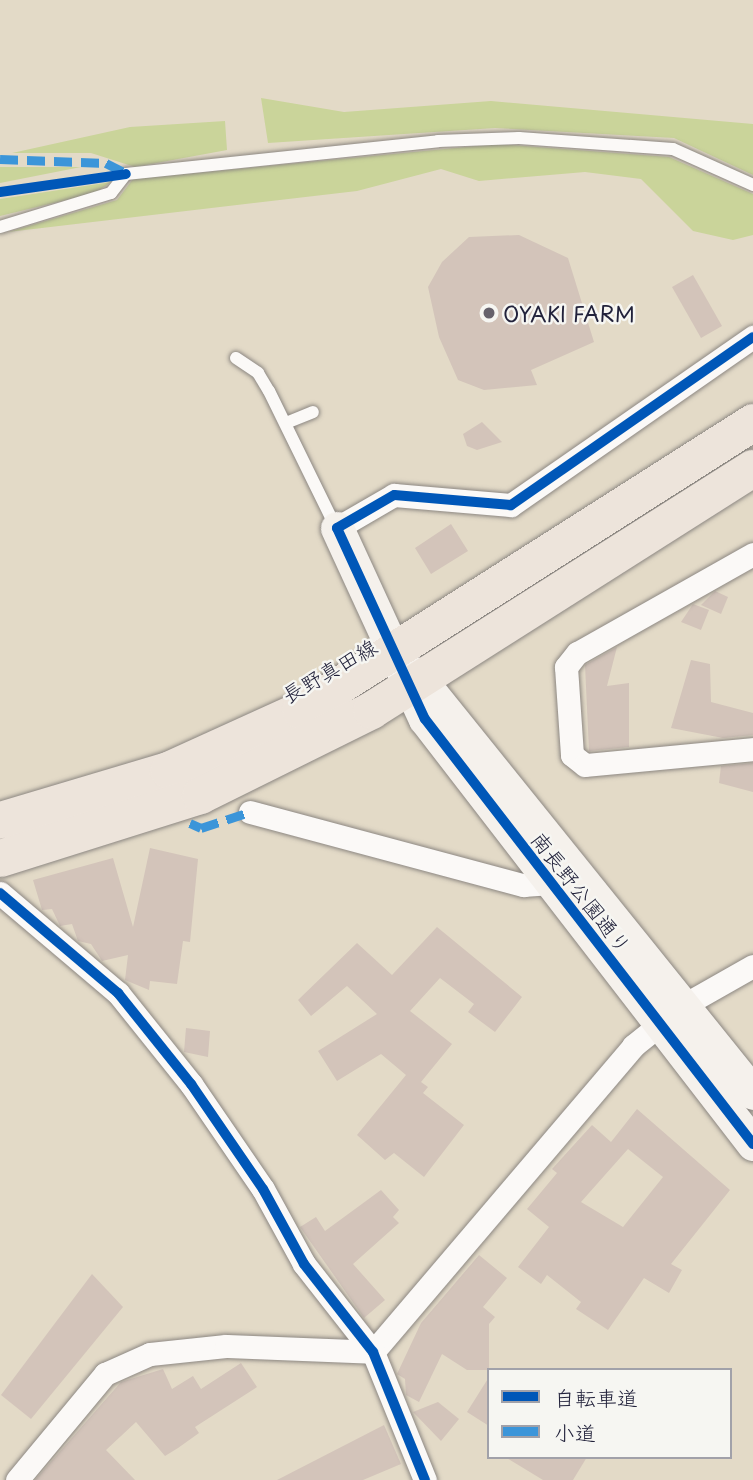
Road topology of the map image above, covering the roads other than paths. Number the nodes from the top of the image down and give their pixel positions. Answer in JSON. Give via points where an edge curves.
{"nodes":[{"id":1,"x":753,"y":185,"type":"edge"},
{"id":2,"x":0,"y":227,"type":"edge"},
{"id":3,"x":753,"y":337,"type":"edge"},
{"id":4,"x":236,"y":358,"type":"dead end"},
{"id":5,"x":313,"y":412,"type":"dead end"},
{"id":6,"x":753,"y":422,"type":"edge"},
{"id":7,"x":286,"y":423,"type":"junction"},
{"id":8,"x":753,"y":468,"type":"edge"},
{"id":9,"x":337,"y":528,"type":"junction"},
{"id":10,"x":753,"y":554,"type":"edge"},
{"id":11,"x":395,"y":654,"type":"junction"},
{"id":12,"x":414,"y":684,"type":"junction"},
{"id":13,"x":753,"y":749,"type":"edge"},
{"id":14,"x":250,"y":812,"type":"dead end"},
{"id":15,"x":0,"y":820,"type":"edge"},
{"id":16,"x":0,"y":858,"type":"edge"},
{"id":17,"x":551,"y":883,"type":"junction"},
{"id":18,"x":0,"y":893,"type":"edge"},
{"id":19,"x":753,"y":966,"type":"edge"},
{"id":20,"x":671,"y":1014,"type":"junction"},
{"id":21,"x":753,"y":1093,"type":"edge"},
{"id":22,"x":753,"y":1144,"type":"edge"},
{"id":23,"x":373,"y":1352,"type":"junction"},
{"id":24,"x":17,"y":1480,"type":"edge"},
{"id":25,"x":425,"y":1480,"type":"edge"}],
"edges":[{"from":1,"to":2,"type":"lane","via":[[673,149],[519,138],[438,141],[126,173],[111,193]]},
{"from":3,"to":9,"type":"street","via":[[512,505],[394,495]]},
{"from":4,"to":7,"type":"lane","via":[[258,373]]},
{"from":5,"to":7,"type":"lane"},
{"from":6,"to":11,"type":"main road","name":"長野真田線"},
{"from":7,"to":9,"type":"lane"},
{"from":8,"to":12,"type":"main road"},
{"from":9,"to":11,"type":"street"},
{"from":10,"to":13,"type":"street","via":[[578,653],[566,667],[572,755],[585,765]]},
{"from":11,"to":12,"type":"street","name":"南長野公園通り"},
{"from":11,"to":15,"type":"main road","name":"長野真田線","via":[[300,710],[168,771]]},
{"from":12,"to":16,"type":"main road","via":[[200,795]]},
{"from":12,"to":17,"type":"street","name":"南長野公園通り"},
{"from":12,"to":20,"type":"street","name":"南長野公園通り"},
{"from":14,"to":17,"type":"street","via":[[523,885]]},
{"from":17,"to":20,"type":"street","name":"南長野公園通り"},
{"from":18,"to":23,"type":"street","via":[[117,993],[191,1084],[263,1189],[304,1264]]},
{"from":19,"to":20,"type":"street"},
{"from":20,"to":21,"type":"street","name":"南長野公園通り"},
{"from":20,"to":22,"type":"street","name":"南長野公園通り"},
{"from":20,"to":23,"type":"street"},
{"from":23,"to":24,"type":"street","via":[[226,1346],[150,1354],[105,1374]]},
{"from":23,"to":25,"type":"street"}]}
